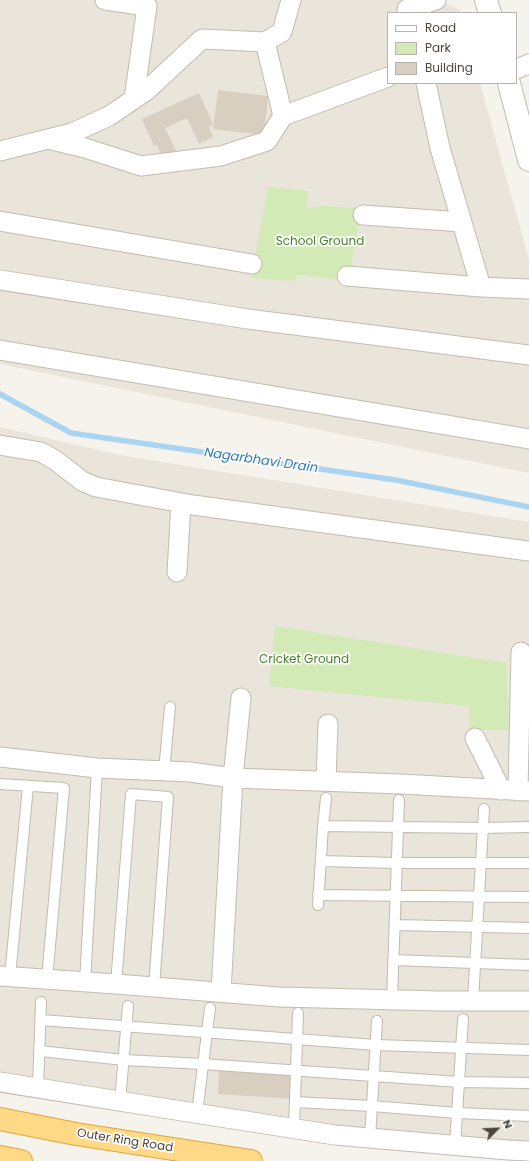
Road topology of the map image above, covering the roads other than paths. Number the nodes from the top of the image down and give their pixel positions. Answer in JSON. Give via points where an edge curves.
{"nodes":[{"id":1,"x":105,"y":0,"type":"edge"},
{"id":2,"x":291,"y":0,"type":"edge"},
{"id":3,"x":436,"y":0,"type":"edge"},
{"id":4,"x":486,"y":0,"type":"edge"},
{"id":5,"x":408,"y":12,"type":"edge"},
{"id":6,"x":490,"y":12,"type":"edge"},
{"id":7,"x":265,"y":42,"type":"junction"},
{"id":8,"x":529,"y":64,"type":"edge"},
{"id":9,"x":517,"y":68,"type":"edge"},
{"id":10,"x":387,"y":77,"type":"edge"},
{"id":11,"x":426,"y":84,"type":"edge"},
{"id":12,"x":509,"y":84,"type":"edge"},
{"id":13,"x":134,"y":99,"type":"junction"},
{"id":14,"x":283,"y":116,"type":"junction"},
{"id":15,"x":48,"y":139,"type":"junction"},
{"id":16,"x":0,"y":151,"type":"edge"},
{"id":17,"x":528,"y":154,"type":"edge"},
{"id":18,"x":363,"y":215,"type":"dead end"},
{"id":19,"x":0,"y":221,"type":"edge"},
{"id":20,"x":462,"y":222,"type":"junction"},
{"id":21,"x":252,"y":264,"type":"dead end"},
{"id":22,"x":347,"y":276,"type":"dead end"},
{"id":23,"x":0,"y":280,"type":"edge"},
{"id":24,"x":481,"y":287,"type":"junction"},
{"id":25,"x":529,"y":289,"type":"edge"},
{"id":26,"x":0,"y":350,"type":"edge"},
{"id":27,"x":529,"y":355,"type":"edge"},
{"id":28,"x":529,"y":439,"type":"edge"},
{"id":29,"x":0,"y":445,"type":"edge"},
{"id":30,"x":181,"y":503,"type":"junction"},
{"id":31,"x":529,"y":551,"type":"edge"},
{"id":32,"x":176,"y":572,"type":"dead end"},
{"id":33,"x":521,"y":652,"type":"dead end"},
{"id":34,"x":241,"y":698,"type":"dead end"},
{"id":35,"x":170,"y":707,"type":"dead end"},
{"id":36,"x":328,"y":724,"type":"dead end"},
{"id":37,"x":475,"y":738,"type":"dead end"},
{"id":38,"x":0,"y":757,"type":"edge"},
{"id":39,"x":97,"y":768,"type":"junction"},
{"id":40,"x":164,"y":771,"type":"junction"},
{"id":41,"x":233,"y":778,"type":"junction"},
{"id":42,"x":0,"y":784,"type":"edge"},
{"id":43,"x":28,"y":786,"type":"junction"},
{"id":44,"x":326,"y":790,"type":"junction"},
{"id":45,"x":516,"y":790,"type":"edge"},
{"id":46,"x":399,"y":800,"type":"dead end"},
{"id":47,"x":484,"y":809,"type":"dead end"},
{"id":48,"x":323,"y":826,"type":"junction"},
{"id":49,"x":529,"y":827,"type":"edge"},
{"id":50,"x":398,"y":828,"type":"junction"},
{"id":51,"x":483,"y":828,"type":"junction"},
{"id":52,"x":321,"y":861,"type":"junction"},
{"id":53,"x":396,"y":864,"type":"junction"},
{"id":54,"x":481,"y":864,"type":"junction"},
{"id":55,"x":529,"y":864,"type":"edge"},
{"id":56,"x":396,"y":896,"type":"junction"},
{"id":57,"x":479,"y":897,"type":"junction"},
{"id":58,"x":529,"y":897,"type":"edge"},
{"id":59,"x":395,"y":925,"type":"junction"},
{"id":60,"x":477,"y":927,"type":"junction"},
{"id":61,"x":529,"y":928,"type":"edge"},
{"id":62,"x":393,"y":960,"type":"junction"},
{"id":63,"x":475,"y":963,"type":"junction"},
{"id":64,"x":529,"y":965,"type":"edge"},
{"id":65,"x":5,"y":976,"type":"edge"},
{"id":66,"x":47,"y":979,"type":"junction"},
{"id":67,"x":85,"y":982,"type":"junction"},
{"id":68,"x":116,"y":984,"type":"junction"},
{"id":69,"x":154,"y":987,"type":"junction"},
{"id":70,"x":221,"y":992,"type":"junction"},
{"id":71,"x":392,"y":1000,"type":"junction"},
{"id":72,"x":473,"y":1001,"type":"junction"},
{"id":73,"x":529,"y":1001,"type":"edge"},
{"id":74,"x":41,"y":1002,"type":"dead end"},
{"id":75,"x":128,"y":1006,"type":"dead end"},
{"id":76,"x":210,"y":1008,"type":"dead end"},
{"id":77,"x":298,"y":1013,"type":"dead end"},
{"id":78,"x":463,"y":1019,"type":"dead end"},
{"id":79,"x":41,"y":1020,"type":"junction"},
{"id":80,"x":377,"y":1021,"type":"dead end"},
{"id":81,"x":126,"y":1026,"type":"junction"},
{"id":82,"x":207,"y":1032,"type":"junction"},
{"id":83,"x":297,"y":1039,"type":"junction"},
{"id":84,"x":376,"y":1045,"type":"junction"},
{"id":85,"x":461,"y":1048,"type":"junction"},
{"id":86,"x":529,"y":1050,"type":"edge"},
{"id":87,"x":40,"y":1051,"type":"junction"},
{"id":88,"x":124,"y":1060,"type":"junction"},
{"id":89,"x":203,"y":1064,"type":"junction"},
{"id":90,"x":296,"y":1071,"type":"junction"},
{"id":91,"x":374,"y":1076,"type":"junction"},
{"id":92,"x":0,"y":1082,"type":"edge"},
{"id":93,"x":459,"y":1082,"type":"junction"},
{"id":94,"x":529,"y":1083,"type":"edge"},
{"id":95,"x":38,"y":1088,"type":"junction"},
{"id":96,"x":120,"y":1102,"type":"junction"},
{"id":97,"x":295,"y":1102,"type":"junction"},
{"id":98,"x":372,"y":1106,"type":"junction"},
{"id":99,"x":457,"y":1113,"type":"junction"},
{"id":100,"x":197,"y":1114,"type":"junction"},
{"id":101,"x":529,"y":1116,"type":"edge"},
{"id":102,"x":0,"y":1119,"type":"edge"},
{"id":103,"x":294,"y":1128,"type":"junction"},
{"id":104,"x":370,"y":1138,"type":"junction"},
{"id":105,"x":455,"y":1145,"type":"junction"},
{"id":106,"x":529,"y":1150,"type":"edge"},
{"id":107,"x":0,"y":1157,"type":"edge"},
{"id":108,"x":21,"y":1161,"type":"edge"},
{"id":109,"x":251,"y":1161,"type":"edge"}],
"edges":[{"from":1,"to":13,"type":"street","via":[[147,6]]},
{"from":2,"to":7,"type":"street","via":[[282,32]]},
{"from":3,"to":5,"type":"street","via":[[407,9]]},
{"from":4,"to":6,"type":"street"},
{"from":7,"to":13,"type":"street","via":[[202,39]]},
{"from":7,"to":14,"type":"street"},
{"from":8,"to":9,"type":"street"},
{"from":10,"to":14,"type":"street"},
{"from":11,"to":20,"type":"street","via":[[440,148]]},
{"from":12,"to":17,"type":"street"},
{"from":13,"to":15,"type":"street","via":[[109,116],[72,133]]},
{"from":14,"to":15,"type":"street","via":[[267,141],[221,156],[141,166]]},
{"from":15,"to":16,"type":"street"},
{"from":18,"to":20,"type":"street"},
{"from":19,"to":21,"type":"street"},
{"from":20,"to":24,"type":"street"},
{"from":22,"to":24,"type":"street"},
{"from":23,"to":27,"type":"street","via":[[248,319]]},
{"from":24,"to":25,"type":"street"},
{"from":26,"to":28,"type":"street"},
{"from":29,"to":30,"type":"street","via":[[41,452],[82,481],[96,487]]},
{"from":30,"to":31,"type":"street"},
{"from":30,"to":32,"type":"street"},
{"from":33,"to":45,"type":"street"},
{"from":34,"to":41,"type":"street"},
{"from":35,"to":40,"type":"lane"},
{"from":36,"to":44,"type":"street"},
{"from":37,"to":45,"type":"street"},
{"from":38,"to":39,"type":"street"},
{"from":39,"to":40,"type":"street"},
{"from":39,"to":67,"type":"lane"},
{"from":40,"to":41,"type":"street"},
{"from":41,"to":44,"type":"street"},
{"from":41,"to":70,"type":"street"},
{"from":42,"to":43,"type":"lane"},
{"from":43,"to":65,"type":"lane"},
{"from":43,"to":66,"type":"lane","via":[[64,788]]},
{"from":44,"to":45,"type":"street","via":[[401,784]]},
{"from":44,"to":48,"type":"lane"},
{"from":46,"to":50,"type":"lane"},
{"from":47,"to":51,"type":"lane"},
{"from":48,"to":50,"type":"lane"},
{"from":48,"to":52,"type":"lane"},
{"from":49,"to":51,"type":"lane"},
{"from":50,"to":51,"type":"lane"},
{"from":50,"to":53,"type":"lane"},
{"from":51,"to":54,"type":"lane"},
{"from":52,"to":53,"type":"lane"},
{"from":52,"to":56,"type":"lane","via":[[318,900]]},
{"from":53,"to":54,"type":"lane"},
{"from":53,"to":56,"type":"lane"},
{"from":54,"to":55,"type":"lane"},
{"from":54,"to":57,"type":"lane"},
{"from":56,"to":57,"type":"lane"},
{"from":56,"to":59,"type":"lane"},
{"from":57,"to":58,"type":"lane"},
{"from":57,"to":60,"type":"lane"},
{"from":59,"to":60,"type":"lane"},
{"from":59,"to":62,"type":"lane"},
{"from":60,"to":61,"type":"lane"},
{"from":60,"to":63,"type":"lane"},
{"from":62,"to":63,"type":"lane"},
{"from":62,"to":71,"type":"lane"},
{"from":63,"to":64,"type":"lane"},
{"from":63,"to":72,"type":"lane"},
{"from":65,"to":66,"type":"street"},
{"from":66,"to":67,"type":"street"},
{"from":67,"to":68,"type":"street"},
{"from":68,"to":69,"type":"street"},
{"from":68,"to":69,"type":"lane","via":[[131,794],[168,797]]},
{"from":69,"to":70,"type":"street"},
{"from":70,"to":71,"type":"street","via":[[279,997]]},
{"from":71,"to":72,"type":"street"},
{"from":72,"to":73,"type":"street"},
{"from":74,"to":79,"type":"lane"},
{"from":75,"to":81,"type":"lane"},
{"from":76,"to":82,"type":"lane"},
{"from":77,"to":83,"type":"lane"},
{"from":78,"to":85,"type":"lane"},
{"from":79,"to":81,"type":"lane"},
{"from":79,"to":87,"type":"lane"},
{"from":80,"to":84,"type":"lane"},
{"from":81,"to":82,"type":"lane"},
{"from":81,"to":88,"type":"lane"},
{"from":82,"to":83,"type":"lane"},
{"from":82,"to":89,"type":"lane"},
{"from":83,"to":84,"type":"lane"},
{"from":83,"to":90,"type":"lane"},
{"from":84,"to":85,"type":"lane"},
{"from":84,"to":91,"type":"lane"},
{"from":85,"to":86,"type":"lane"},
{"from":85,"to":93,"type":"lane"},
{"from":87,"to":88,"type":"lane"},
{"from":87,"to":95,"type":"lane"},
{"from":88,"to":89,"type":"lane"},
{"from":88,"to":96,"type":"lane"},
{"from":89,"to":90,"type":"lane"},
{"from":89,"to":100,"type":"lane"},
{"from":90,"to":91,"type":"lane"},
{"from":90,"to":97,"type":"lane"},
{"from":91,"to":93,"type":"lane"},
{"from":91,"to":98,"type":"lane"},
{"from":92,"to":95,"type":"street"},
{"from":93,"to":94,"type":"lane"},
{"from":93,"to":99,"type":"lane"},
{"from":95,"to":96,"type":"street"},
{"from":96,"to":100,"type":"street"},
{"from":97,"to":98,"type":"lane"},
{"from":97,"to":103,"type":"lane"},
{"from":98,"to":99,"type":"lane"},
{"from":98,"to":104,"type":"lane"},
{"from":99,"to":101,"type":"lane"},
{"from":99,"to":105,"type":"lane"},
{"from":100,"to":103,"type":"street"},
{"from":102,"to":109,"type":"highway","name":"Outer Ring Road","via":[[76,1134]]},
{"from":103,"to":104,"type":"street"},
{"from":104,"to":105,"type":"street"},
{"from":105,"to":106,"type":"street"},
{"from":107,"to":108,"type":"highway"}]}
